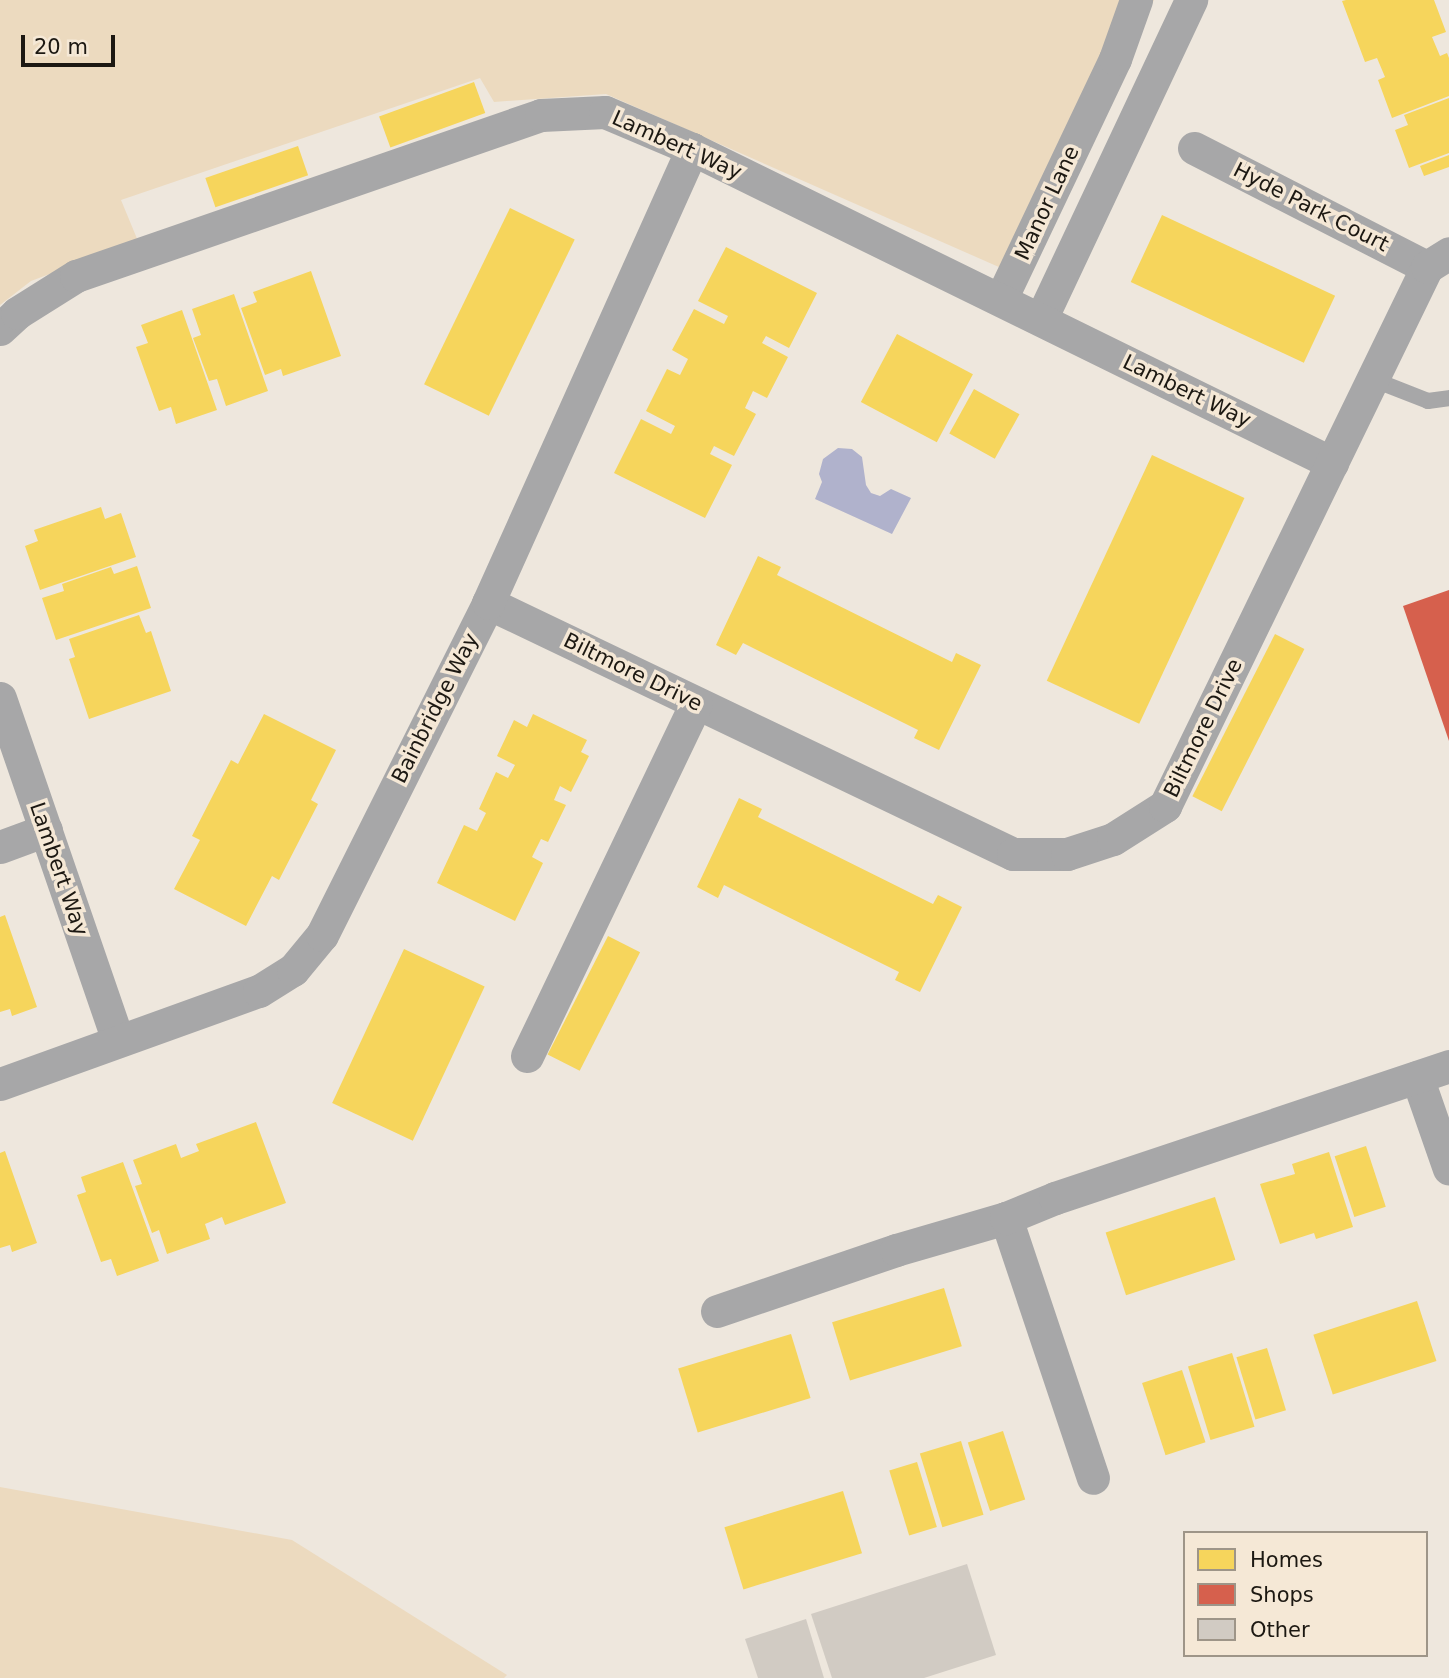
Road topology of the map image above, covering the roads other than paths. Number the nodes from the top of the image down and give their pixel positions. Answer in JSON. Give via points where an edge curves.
{"nodes":[{"id":1,"x":1136,"y":0,"type":"edge"},
{"id":2,"x":1191,"y":0,"type":"edge"},
{"id":3,"x":1093,"y":106,"type":"junction"},
{"id":4,"x":1131,"y":125,"type":"junction"},
{"id":5,"x":1194,"y":148,"type":"dead end"},
{"id":6,"x":692,"y":149,"type":"junction"},
{"id":7,"x":1438,"y":260,"type":"edge"},
{"id":8,"x":1001,"y":299,"type":"junction"},
{"id":9,"x":1041,"y":319,"type":"junction"},
{"id":10,"x":0,"y":330,"type":"edge"},
{"id":11,"x":1372,"y":379,"type":"junction"},
{"id":12,"x":1449,"y":398,"type":"edge"},
{"id":13,"x":1332,"y":463,"type":"junction"},
{"id":14,"x":488,"y":603,"type":"junction"},
{"id":15,"x":0,"y":698,"type":"edge"},
{"id":16,"x":696,"y":703,"type":"junction"},
{"id":17,"x":6,"y":737,"type":"edge"},
{"id":18,"x":46,"y":830,"type":"junction"},
{"id":19,"x":0,"y":847,"type":"edge"},
{"id":20,"x":118,"y":1040,"type":"junction"},
{"id":21,"x":527,"y":1056,"type":"dead end"},
{"id":22,"x":1449,"y":1066,"type":"edge"},
{"id":23,"x":1417,"y":1077,"type":"junction"},
{"id":24,"x":0,"y":1084,"type":"edge"},
{"id":25,"x":1449,"y":1169,"type":"edge"},
{"id":26,"x":1006,"y":1218,"type":"junction"},
{"id":27,"x":717,"y":1311,"type":"dead end"},
{"id":28,"x":1093,"y":1478,"type":"dead end"}],
"edges":[{"from":1,"to":3,"type":"street","name":"Manor Lane"},
{"from":2,"to":4,"type":"street","name":"Manor Lane"},
{"from":3,"to":4,"type":"street"},
{"from":3,"to":8,"type":"street","name":"Manor Lane"},
{"from":4,"to":9,"type":"street","name":"Manor Lane"},
{"from":5,"to":7,"type":"street","name":"Hyde Park Court"},
{"from":6,"to":8,"type":"street","name":"Lambert Way"},
{"from":6,"to":10,"type":"street","name":"Lambert Way","via":[[605,112],[541,115],[76,276],[17,313]]},
{"from":6,"to":14,"type":"street","name":"Bainbridge Way"},
{"from":7,"to":11,"type":"street","name":"Biltmore Drive"},
{"from":8,"to":9,"type":"street","name":"Lambert Way"},
{"from":9,"to":13,"type":"street","name":"Lambert Way"},
{"from":11,"to":12,"type":"lane","via":[[1427,401]]},
{"from":11,"to":13,"type":"street","name":"Biltmore Drive"},
{"from":13,"to":16,"type":"street","name":"Biltmore Drive","via":[[1165,806],[1113,839],[1067,853],[1013,854]]},
{"from":14,"to":16,"type":"street","name":"Biltmore Drive"},
{"from":14,"to":20,"type":"street","name":"Bainbridge Way","via":[[321,935],[293,970],[259,991]]},
{"from":15,"to":17,"type":"street","name":"Lambert Way"},
{"from":16,"to":21,"type":"street"},
{"from":17,"to":18,"type":"street","name":"Lambert Way"},
{"from":18,"to":19,"type":"street"},
{"from":18,"to":20,"type":"street","name":"Lambert Way"},
{"from":20,"to":24,"type":"street","name":"Bainbridge Way"},
{"from":22,"to":23,"type":"street"},
{"from":23,"to":25,"type":"street"},
{"from":23,"to":26,"type":"street"},
{"from":26,"to":27,"type":"street"},
{"from":26,"to":28,"type":"street"}]}
